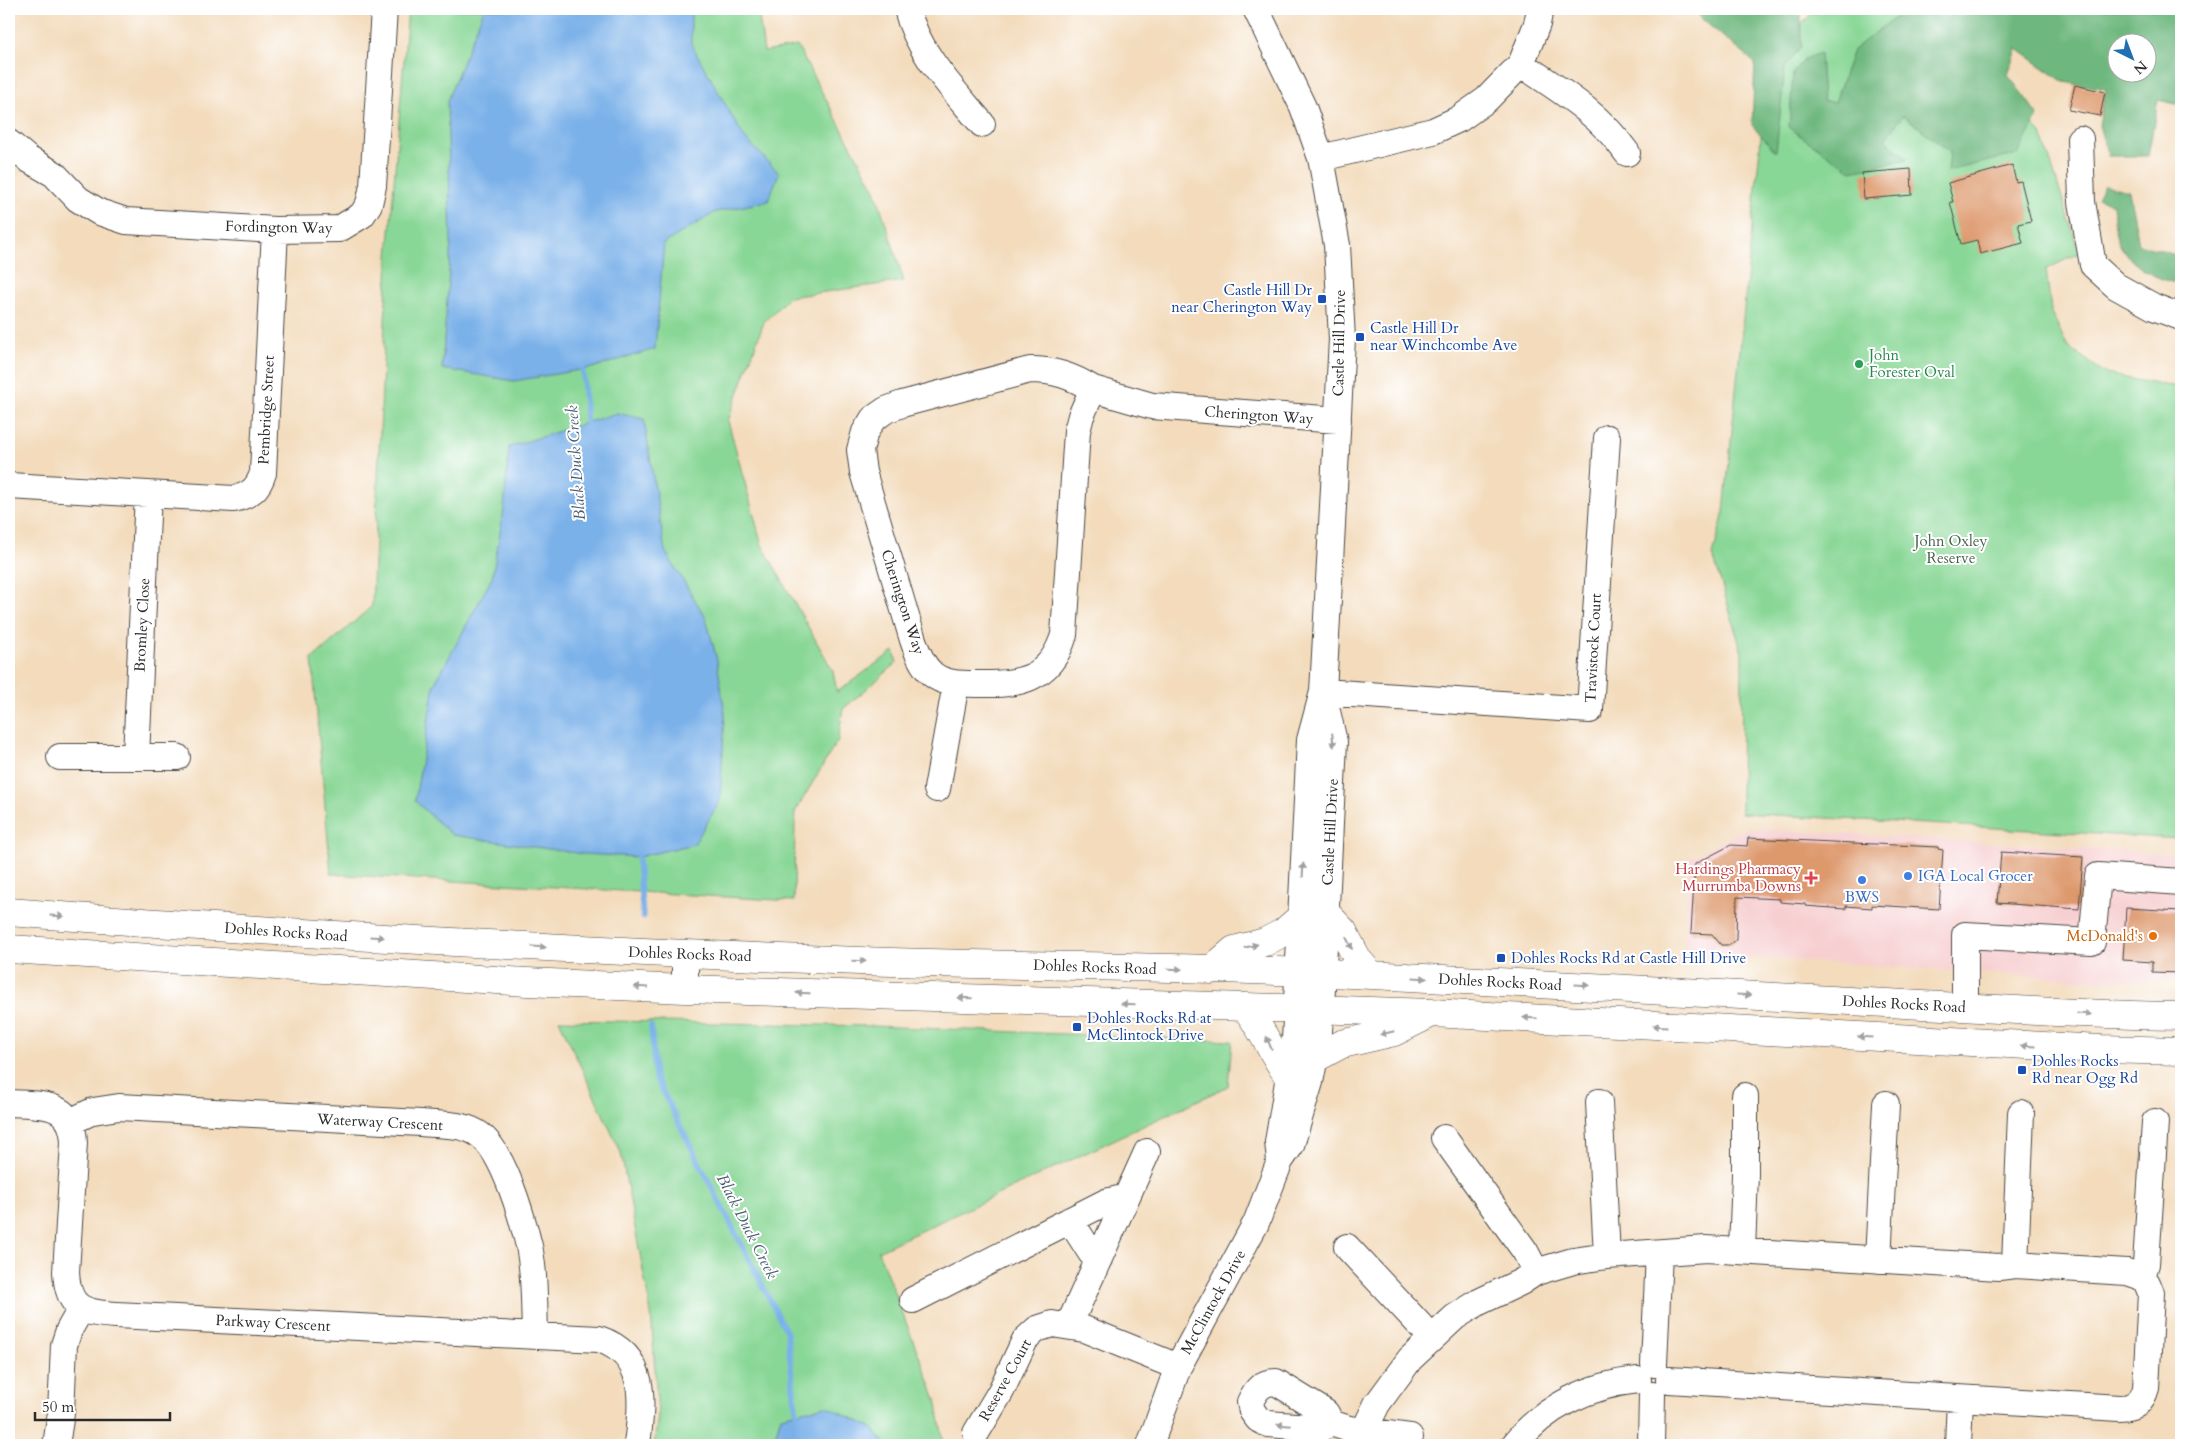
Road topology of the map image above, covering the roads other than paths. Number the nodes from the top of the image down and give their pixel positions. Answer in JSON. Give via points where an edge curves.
{"nodes":[{"id":1,"x":384,"y":9,"type":"edge"},
{"id":2,"x":907,"y":9,"type":"edge"},
{"id":3,"x":1256,"y":9,"type":"edge"},
{"id":4,"x":1540,"y":9,"type":"edge"},
{"id":5,"x":1521,"y":64,"type":"junction"},
{"id":6,"x":982,"y":124,"type":"dead end"},
{"id":7,"x":2080,"y":139,"type":"dead end"},
{"id":8,"x":9,"y":143,"type":"edge"},
{"id":9,"x":1627,"y":153,"type":"dead end"},
{"id":10,"x":1321,"y":158,"type":"junction"},
{"id":11,"x":275,"y":230,"type":"junction"},
{"id":12,"x":2181,"y":317,"type":"edge"},
{"id":13,"x":1093,"y":389,"type":"junction"},
{"id":14,"x":1338,"y":420,"type":"junction"},
{"id":15,"x":1607,"y":438,"type":"dead end"},
{"id":16,"x":9,"y":486,"type":"edge"},
{"id":17,"x":148,"y":494,"type":"junction"},
{"id":18,"x":956,"y":684,"type":"junction"},
{"id":19,"x":1323,"y":692,"type":"junction"},
{"id":20,"x":136,"y":756,"type":"junction"},
{"id":21,"x":177,"y":757,"type":"dead end"},
{"id":22,"x":60,"y":758,"type":"dead end"},
{"id":23,"x":937,"y":789,"type":"dead end"},
{"id":24,"x":2181,"y":882,"type":"edge"},
{"id":25,"x":9,"y":912,"type":"edge"},
{"id":26,"x":1313,"y":916,"type":"junction"},
{"id":27,"x":9,"y":950,"type":"edge"},
{"id":28,"x":685,"y":954,"type":"junction"},
{"id":29,"x":1211,"y":970,"type":"junction"},
{"id":30,"x":1310,"y":973,"type":"junction"},
{"id":31,"x":1371,"y":975,"type":"junction"},
{"id":32,"x":685,"y":989,"type":"junction"},
{"id":33,"x":1965,"y":1007,"type":"junction"},
{"id":34,"x":1246,"y":1008,"type":"junction"},
{"id":35,"x":1308,"y":1009,"type":"junction"},
{"id":36,"x":1432,"y":1013,"type":"junction"},
{"id":37,"x":2181,"y":1016,"type":"edge"},
{"id":38,"x":2181,"y":1050,"type":"edge"},
{"id":39,"x":1314,"y":1059,"type":"junction"},
{"id":40,"x":1290,"y":1079,"type":"junction"},
{"id":41,"x":1745,"y":1096,"type":"dead end"},
{"id":42,"x":1599,"y":1102,"type":"dead end"},
{"id":43,"x":9,"y":1103,"type":"edge"},
{"id":44,"x":1886,"y":1104,"type":"dead end"},
{"id":45,"x":2021,"y":1113,"type":"dead end"},
{"id":46,"x":70,"y":1122,"type":"junction"},
{"id":47,"x":2155,"y":1122,"type":"dead end"},
{"id":48,"x":1444,"y":1138,"type":"dead end"},
{"id":49,"x":1147,"y":1152,"type":"dead end"},
{"id":50,"x":1280,"y":1160,"type":"junction"},
{"id":51,"x":1125,"y":1200,"type":"junction"},
{"id":52,"x":1070,"y":1220,"type":"junction"},
{"id":53,"x":1347,"y":1247,"type":"dead end"},
{"id":54,"x":1742,"y":1250,"type":"junction"},
{"id":55,"x":1659,"y":1253,"type":"junction"},
{"id":56,"x":1608,"y":1256,"type":"junction"},
{"id":57,"x":1099,"y":1259,"type":"junction"},
{"id":58,"x":1878,"y":1260,"type":"junction"},
{"id":59,"x":2014,"y":1265,"type":"junction"},
{"id":60,"x":1536,"y":1272,"type":"junction"},
{"id":61,"x":2142,"y":1277,"type":"junction"},
{"id":62,"x":913,"y":1300,"type":"dead end"},
{"id":63,"x":81,"y":1309,"type":"junction"},
{"id":64,"x":1069,"y":1325,"type":"junction"},
{"id":65,"x":535,"y":1335,"type":"junction"},
{"id":66,"x":1432,"y":1338,"type":"junction"},
{"id":67,"x":1178,"y":1367,"type":"junction"},
{"id":68,"x":1654,"y":1380,"type":"junction"},
{"id":69,"x":1960,"y":1399,"type":"junction"},
{"id":70,"x":1332,"y":1423,"type":"dead end"},
{"id":71,"x":1364,"y":1431,"type":"junction"},
{"id":72,"x":976,"y":1433,"type":"dead end"},
{"id":73,"x":1410,"y":1437,"type":"dead end"},
{"id":74,"x":56,"y":1445,"type":"edge"},
{"id":75,"x":637,"y":1445,"type":"edge"},
{"id":76,"x":1150,"y":1445,"type":"edge"},
{"id":77,"x":1514,"y":1445,"type":"edge"},
{"id":78,"x":1651,"y":1445,"type":"edge"},
{"id":79,"x":1958,"y":1445,"type":"edge"}],
"edges":[{"from":1,"to":11,"type":"street","name":"Fordington Way","via":[[373,186],[369,204],[362,215],[339,229]]},
{"from":2,"to":6,"type":"street","via":[[916,36]]},
{"from":3,"to":10,"type":"street","name":"Castle Hill Drive","via":[[1303,107]]},
{"from":4,"to":5,"type":"street"},
{"from":5,"to":9,"type":"street","via":[[1588,110],[1615,136]]},
{"from":5,"to":10,"type":"street","via":[[1486,100],[1460,119],[1433,131]]},
{"from":7,"to":12,"type":"street","via":[[2082,202],[2093,265],[2116,286],[2154,307]]},
{"from":8,"to":11,"type":"street","name":"Fordington Way","via":[[54,174],[78,199],[99,212],[126,221]]},
{"from":10,"to":14,"type":"street","name":"Castle Hill Drive","via":[[1337,245],[1340,284],[1342,338]]},
{"from":11,"to":17,"type":"street","name":"Pembridge Street","via":[[263,473],[259,484],[253,492],[234,499]]},
{"from":13,"to":14,"type":"street","name":"Cherington Way","via":[[1152,406]]},
{"from":13,"to":18,"type":"street","name":"Cherington Way","via":[[1077,431],[1064,635],[1060,647],[1047,666],[1021,682]]},
{"from":13,"to":18,"type":"street","name":"Cherington Way","via":[[1065,374],[1030,370],[902,404],[873,419],[865,432],[860,450],[863,472],[912,640],[920,659],[931,673]]},
{"from":14,"to":19,"type":"street","name":"Castle Hill Drive"},
{"from":15,"to":19,"type":"street","name":"Travistock Court","via":[[1590,710]]},
{"from":16,"to":17,"type":"street","name":"Pembridge Street"},
{"from":17,"to":20,"type":"street","name":"Bromley Close"},
{"from":18,"to":23,"type":"street"},
{"from":19,"to":26,"type":"street","name":"Castle Hill Drive","via":[[1310,740]]},
{"from":20,"to":21,"type":"street"},
{"from":20,"to":22,"type":"street"},
{"from":24,"to":33,"type":"street","via":[[2098,876],[2092,942],[1965,935]]},
{"from":25,"to":28,"type":"main road","name":"Dohles Rocks Road","one_way":true,"via":[[160,924]]},
{"from":29,"to":26,"type":"main road","one_way":true,"via":[[1234,950],[1265,942]]},
{"from":26,"to":30,"type":"street","name":"Castle Hill Drive"},
{"from":26,"to":31,"type":"main road","one_way":true,"via":[[1343,931]]},
{"from":32,"to":27,"type":"main road","one_way":true},
{"from":28,"to":29,"type":"main road","name":"Dohles Rocks Road","one_way":true},
{"from":28,"to":32,"type":"street"},
{"from":29,"to":30,"type":"main road","name":"Dohles Rocks Road"},
{"from":30,"to":31,"type":"main road","name":"Dohles Rocks Road"},
{"from":30,"to":35,"type":"street","name":"McClintock Drive"},
{"from":31,"to":33,"type":"main road","name":"Dohles Rocks Road","one_way":true},
{"from":34,"to":32,"type":"main road","one_way":true},
{"from":33,"to":37,"type":"main road","name":"Dohles Rocks Road","one_way":true},
{"from":34,"to":35,"type":"main road"},
{"from":40,"to":34,"type":"main road","one_way":true,"via":[[1274,1056],[1262,1029]]},
{"from":35,"to":36,"type":"main road"},
{"from":35,"to":39,"type":"street","name":"McClintock Drive"},
{"from":35,"to":40,"type":"street","name":"McClintock Drive","via":[[1295,1040]]},
{"from":38,"to":36,"type":"main road","one_way":true,"via":[[2101,1050]]},
{"from":36,"to":39,"type":"main road","one_way":true,"via":[[1394,1032],[1342,1044]]},
{"from":39,"to":50,"type":"street","name":"McClintock Drive","via":[[1291,1145]]},
{"from":40,"to":50,"type":"street","name":"McClintock Drive","via":[[1278,1142]]},
{"from":41,"to":54,"type":"street"},
{"from":42,"to":56,"type":"street"},
{"from":43,"to":46,"type":"street","via":[[55,1108]]},
{"from":44,"to":58,"type":"street"},
{"from":45,"to":59,"type":"street"},
{"from":46,"to":63,"type":"street","via":[[74,1143],[66,1272],[68,1291]]},
{"from":46,"to":65,"type":"street","name":"Waterway Crescent","via":[[93,1111],[119,1107],[467,1128],[480,1134],[496,1151],[512,1189],[529,1247]]},
{"from":47,"to":61,"type":"street","via":[[2146,1264]]},
{"from":48,"to":60,"type":"street","via":[[1525,1251]]},
{"from":49,"to":51,"type":"street"},
{"from":50,"to":67,"type":"street","name":"McClintock Drive","via":[[1256,1223]]},
{"from":51,"to":52,"type":"street","via":[[1114,1199]]},
{"from":51,"to":57,"type":"street"},
{"from":52,"to":57,"type":"street","via":[[1091,1253]]},
{"from":52,"to":62,"type":"street"},
{"from":53,"to":66,"type":"street"},
{"from":54,"to":55,"type":"street"},
{"from":54,"to":58,"type":"street"},
{"from":55,"to":56,"type":"street"},
{"from":55,"to":68,"type":"street"},
{"from":56,"to":60,"type":"street"},
{"from":57,"to":64,"type":"street"},
{"from":58,"to":59,"type":"street","via":[[1999,1267]]},
{"from":59,"to":61,"type":"street","via":[[2127,1272]]},
{"from":60,"to":66,"type":"street","via":[[1455,1317]]},
{"from":61,"to":69,"type":"street","via":[[2151,1293],[2146,1388],[2137,1405],[2119,1408]]},
{"from":63,"to":65,"type":"street","name":"Parkway Crescent","via":[[116,1316]]},
{"from":63,"to":74,"type":"street","via":[[64,1345]]},
{"from":64,"to":67,"type":"street","name":"Reserve Court"},
{"from":64,"to":72,"type":"street","name":"Reserve Court","via":[[1052,1324],[1037,1329],[1025,1340],[1001,1391]]},
{"from":65,"to":75,"type":"street","name":"Parkway Crescent","via":[[599,1339],[622,1351],[640,1382]]},
{"from":66,"to":71,"type":"street","via":[[1392,1382]]},
{"from":67,"to":76,"type":"street","name":"McClintock Drive"},
{"from":68,"to":69,"type":"street"},
{"from":68,"to":77,"type":"street","via":[[1607,1385],[1574,1397],[1540,1418]]},
{"from":68,"to":78,"type":"street"},
{"from":69,"to":79,"type":"street"},
{"from":70,"to":71,"type":"street"},
{"from":71,"to":73,"type":"street"}]}
